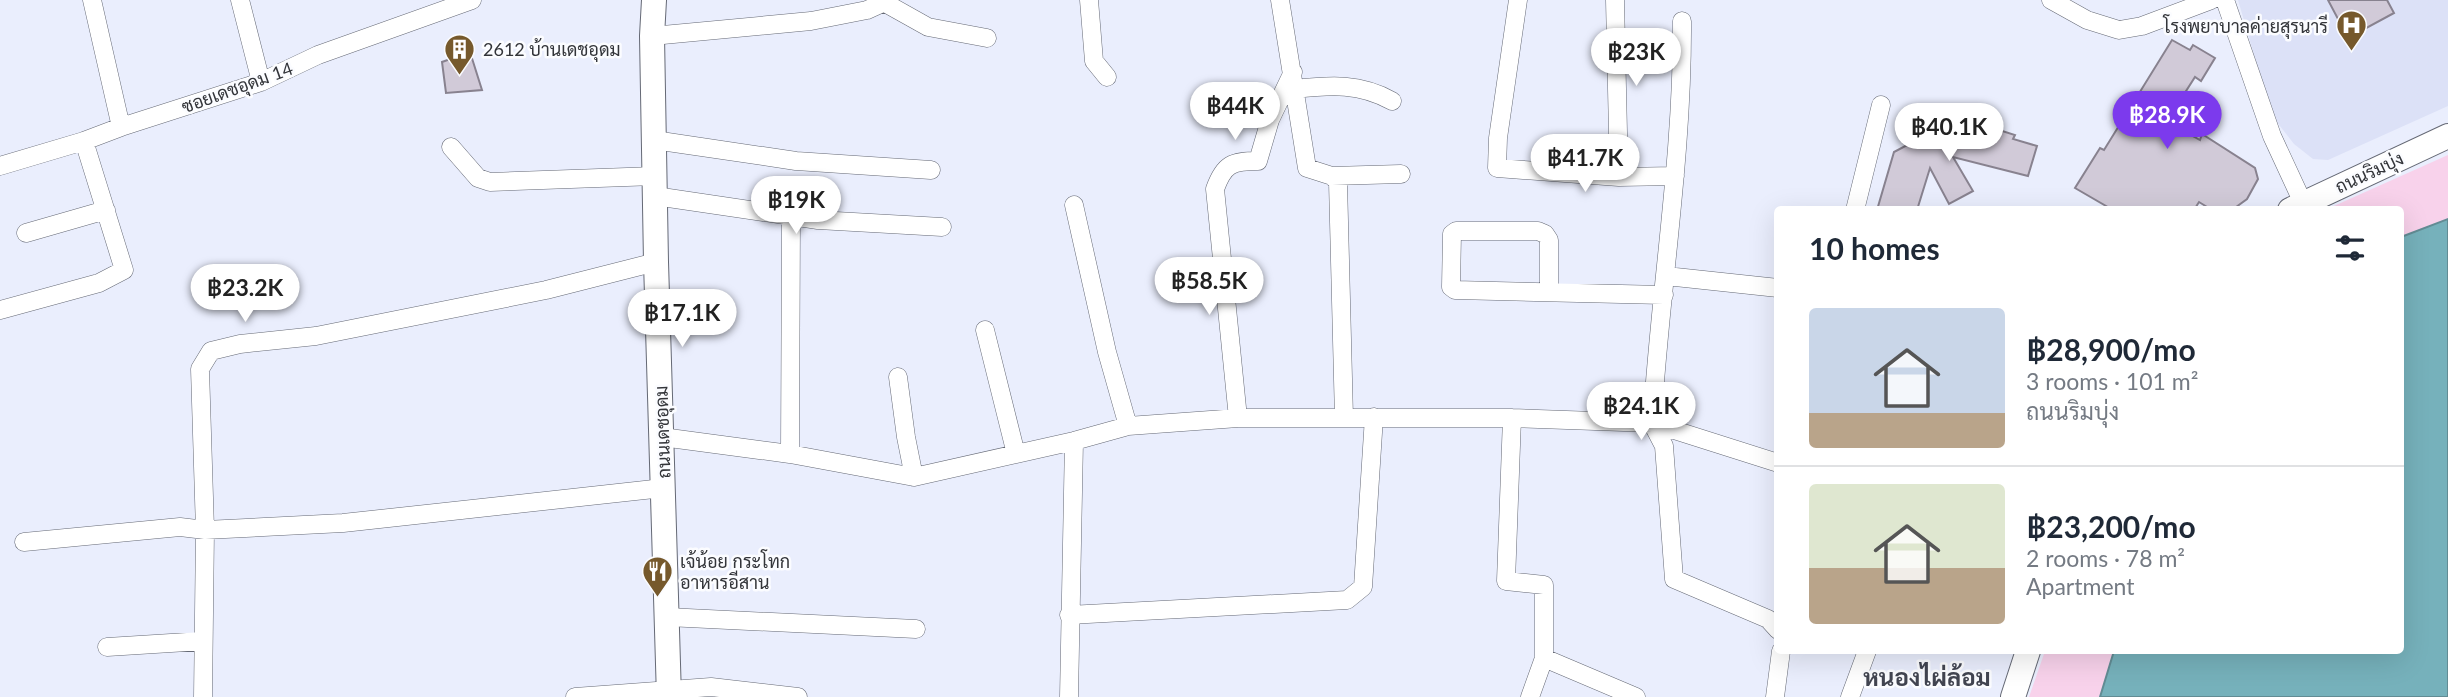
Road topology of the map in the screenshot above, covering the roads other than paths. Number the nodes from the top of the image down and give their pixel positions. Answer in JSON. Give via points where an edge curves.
{"nodes":[{"id":1,"x":92,"y":0,"type":"edge"},
{"id":2,"x":240,"y":0,"type":"edge"},
{"id":3,"x":472,"y":0,"type":"edge"},
{"id":4,"x":654,"y":0,"type":"edge"},
{"id":5,"x":1089,"y":0,"type":"edge"},
{"id":6,"x":1280,"y":0,"type":"edge"},
{"id":7,"x":1518,"y":0,"type":"edge"},
{"id":8,"x":1615,"y":0,"type":"edge"},
{"id":9,"x":2051,"y":0,"type":"edge"},
{"id":10,"x":2211,"y":0,"type":"edge"},
{"id":11,"x":2225,"y":0,"type":"edge"},
{"id":12,"x":887,"y":1,"type":"edge"},
{"id":13,"x":1682,"y":21,"type":"dead end"},
{"id":14,"x":652,"y":36,"type":"junction"},
{"id":15,"x":987,"y":38,"type":"dead end"},
{"id":16,"x":1107,"y":77,"type":"dead end"},
{"id":17,"x":1294,"y":80,"type":"junction"},
{"id":18,"x":261,"y":82,"type":"junction"},
{"id":19,"x":1392,"y":101,"type":"dead end"},
{"id":20,"x":1881,"y":104,"type":"dead end"},
{"id":21,"x":121,"y":127,"type":"junction"},
{"id":22,"x":2448,"y":136,"type":"edge"},
{"id":23,"x":84,"y":141,"type":"junction"},
{"id":24,"x":654,"y":141,"type":"junction"},
{"id":25,"x":451,"y":147,"type":"dead end"},
{"id":26,"x":0,"y":166,"type":"edge"},
{"id":27,"x":932,"y":170,"type":"dead end"},
{"id":28,"x":1401,"y":174,"type":"dead end"},
{"id":29,"x":1332,"y":176,"type":"junction"},
{"id":30,"x":1675,"y":176,"type":"junction"},
{"id":31,"x":1619,"y":177,"type":"junction"},
{"id":32,"x":655,"y":186,"type":"junction"},
{"id":33,"x":1074,"y":205,"type":"dead end"},
{"id":34,"x":1856,"y":206,"type":"edge"},
{"id":35,"x":2297,"y":206,"type":"edge"},
{"id":36,"x":2299,"y":206,"type":"edge"},
{"id":37,"x":106,"y":210,"type":"junction"},
{"id":38,"x":790,"y":216,"type":"junction"},
{"id":39,"x":942,"y":227,"type":"dead end"},
{"id":40,"x":26,"y":233,"type":"dead end"},
{"id":41,"x":656,"y":262,"type":"junction"},
{"id":42,"x":1665,"y":286,"type":"junction"},
{"id":43,"x":1774,"y":288,"type":"edge"},
{"id":44,"x":1549,"y":292,"type":"junction"},
{"id":45,"x":0,"y":310,"type":"edge"},
{"id":46,"x":985,"y":330,"type":"dead end"},
{"id":47,"x":898,"y":377,"type":"dead end"},
{"id":48,"x":1374,"y":417,"type":"junction"},
{"id":49,"x":1238,"y":418,"type":"junction"},
{"id":50,"x":1344,"y":418,"type":"junction"},
{"id":51,"x":1512,"y":418,"type":"junction"},
{"id":52,"x":1652,"y":423,"type":"junction"},
{"id":53,"x":1128,"y":426,"type":"junction"},
{"id":54,"x":662,"y":437,"type":"junction"},
{"id":55,"x":1074,"y":441,"type":"junction"},
{"id":56,"x":790,"y":454,"type":"junction"},
{"id":57,"x":1016,"y":454,"type":"junction"},
{"id":58,"x":1774,"y":462,"type":"edge"},
{"id":59,"x":914,"y":477,"type":"junction"},
{"id":60,"x":663,"y":488,"type":"junction"},
{"id":61,"x":205,"y":530,"type":"junction"},
{"id":62,"x":24,"y":542,"type":"dead end"},
{"id":63,"x":1069,"y":615,"type":"junction"},
{"id":64,"x":667,"y":617,"type":"junction"},
{"id":65,"x":1774,"y":625,"type":"edge"},
{"id":66,"x":916,"y":629,"type":"dead end"},
{"id":67,"x":203,"y":641,"type":"junction"},
{"id":68,"x":107,"y":647,"type":"dead end"},
{"id":69,"x":1782,"y":654,"type":"edge"},
{"id":70,"x":1866,"y":654,"type":"edge"},
{"id":71,"x":2027,"y":654,"type":"edge"},
{"id":72,"x":1544,"y":658,"type":"junction"},
{"id":73,"x":669,"y":693,"type":"edge"},
{"id":74,"x":203,"y":697,"type":"edge"},
{"id":75,"x":575,"y":697,"type":"edge"},
{"id":76,"x":798,"y":697,"type":"edge"},
{"id":77,"x":1069,"y":697,"type":"edge"},
{"id":78,"x":1530,"y":697,"type":"edge"},
{"id":79,"x":1636,"y":697,"type":"edge"},
{"id":80,"x":1775,"y":697,"type":"edge"},
{"id":81,"x":1850,"y":697,"type":"edge"},
{"id":82,"x":2012,"y":697,"type":"edge"}],
"edges":[{"from":1,"to":21,"type":"street"},
{"from":2,"to":18,"type":"street"},
{"from":3,"to":18,"type":"street","name":"ซอยเดชอุดม 14","via":[[318,55]]},
{"from":4,"to":14,"type":"main road","name":"ถนนเดชอุดม"},
{"from":5,"to":16,"type":"street","via":[[1094,61]]},
{"from":6,"to":17,"type":"street"},
{"from":7,"to":31,"type":"street","via":[[1497,168]]},
{"from":8,"to":31,"type":"street"},
{"from":9,"to":10,"type":"street","via":[[2087,20],[2119,30]]},
{"from":11,"to":35,"type":"street"},
{"from":12,"to":14,"type":"street","via":[[867,10],[811,21]]},
{"from":12,"to":15,"type":"street","via":[[928,27]]},
{"from":13,"to":30,"type":"street"},
{"from":14,"to":24,"type":"main road","name":"ถนนเดชอุดม"},
{"from":17,"to":19,"type":"street","via":[[1348,85]]},
{"from":17,"to":29,"type":"street","via":[[1307,168]]},
{"from":17,"to":49,"type":"street","via":[[1270,120],[1258,161],[1236,161],[1221,173],[1215,190]]},
{"from":18,"to":21,"type":"street","name":"ซอยเดชอุดม 14"},
{"from":20,"to":34,"type":"street"},
{"from":21,"to":23,"type":"street","name":"ซอยเดชอุดม 14"},
{"from":22,"to":36,"type":"main road","name":"ถนนริมบุ่ง"},
{"from":23,"to":26,"type":"street","name":"ซอยเดชอุดม 14"},
{"from":23,"to":37,"type":"street"},
{"from":24,"to":27,"type":"street","via":[[796,161]]},
{"from":24,"to":32,"type":"main road","name":"ถนนเดชอุดม"},
{"from":25,"to":32,"type":"street","via":[[478,178],[489,182]]},
{"from":28,"to":29,"type":"street"},
{"from":29,"to":50,"type":"street","via":[[1338,182]]},
{"from":30,"to":31,"type":"street"},
{"from":30,"to":42,"type":"street"},
{"from":32,"to":38,"type":"street"},
{"from":32,"to":41,"type":"main road","name":"ถนนเดชอุดม"},
{"from":33,"to":53,"type":"street"},
{"from":37,"to":40,"type":"street"},
{"from":37,"to":45,"type":"street","via":[[124,270],[99,283]]},
{"from":38,"to":39,"type":"street"},
{"from":38,"to":56,"type":"street"},
{"from":41,"to":54,"type":"main road","name":"ถนนเดชอุดม"},
{"from":41,"to":61,"type":"street","via":[[547,290],[316,336],[211,351],[200,369]]},
{"from":42,"to":43,"type":"street"},
{"from":42,"to":44,"type":"street"},
{"from":42,"to":52,"type":"street"},
{"from":44,"to":44,"type":"street","via":[[1455,290],[1451,287],[1452,234],[1545,234],[1549,240]]},
{"from":46,"to":57,"type":"street"},
{"from":47,"to":59,"type":"street"},
{"from":48,"to":50,"type":"street"},
{"from":48,"to":51,"type":"street"},
{"from":48,"to":63,"type":"street","via":[[1363,587],[1347,600]]},
{"from":49,"to":50,"type":"street"},
{"from":49,"to":53,"type":"street"},
{"from":51,"to":52,"type":"street"},
{"from":51,"to":72,"type":"street","via":[[1506,581],[1544,584]]},
{"from":52,"to":58,"type":"street"},
{"from":52,"to":65,"type":"street","via":[[1664,446],[1674,579],[1768,618]]},
{"from":53,"to":55,"type":"street"},
{"from":54,"to":56,"type":"street"},
{"from":54,"to":60,"type":"main road","name":"ถนนเดชอุดม"},
{"from":55,"to":57,"type":"street"},
{"from":55,"to":63,"type":"street"},
{"from":56,"to":59,"type":"street"},
{"from":57,"to":59,"type":"street"},
{"from":60,"to":61,"type":"street","via":[[343,523]]},
{"from":60,"to":64,"type":"main road","name":"ถนนเดชอุดม"},
{"from":61,"to":62,"type":"street","via":[[180,527]]},
{"from":61,"to":67,"type":"street"},
{"from":63,"to":77,"type":"street"},
{"from":64,"to":66,"type":"street"},
{"from":64,"to":73,"type":"main road","name":"ถนนเดชอุดม"},
{"from":67,"to":68,"type":"street"},
{"from":67,"to":74,"type":"street"},
{"from":69,"to":80,"type":"street"},
{"from":70,"to":81,"type":"street"},
{"from":71,"to":82,"type":"main road"},
{"from":72,"to":78,"type":"street"},
{"from":72,"to":79,"type":"street"},
{"from":73,"to":75,"type":"street"},
{"from":73,"to":76,"type":"street","via":[[711,687]]}]}
